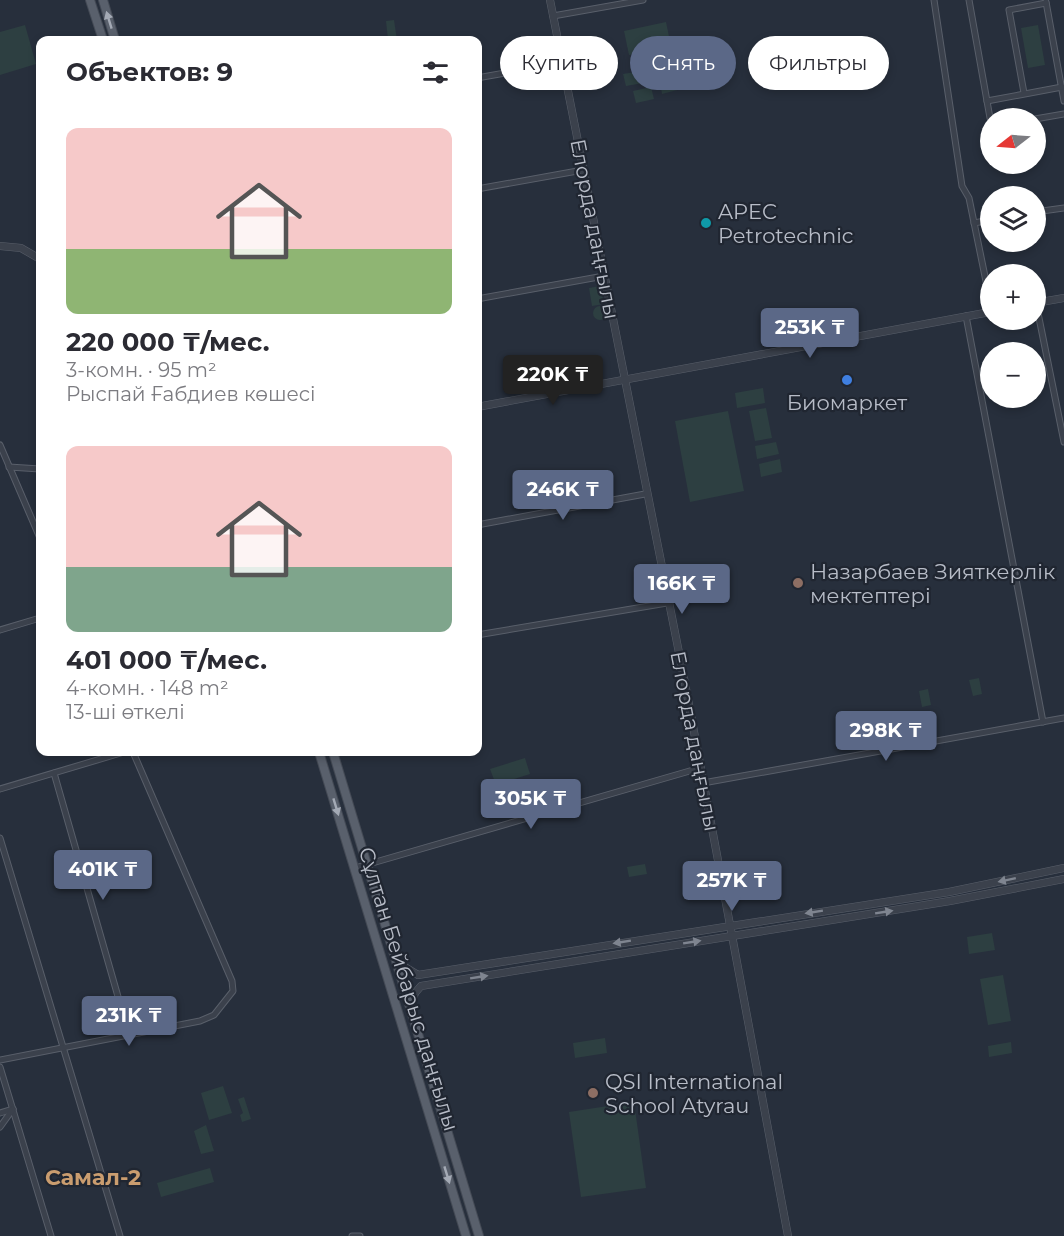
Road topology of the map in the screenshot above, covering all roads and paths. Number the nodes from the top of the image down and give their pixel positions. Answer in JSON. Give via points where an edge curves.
{"nodes":[{"id":1,"x":90,"y":0,"type":"edge"},
{"id":2,"x":103,"y":0,"type":"edge"},
{"id":3,"x":550,"y":0,"type":"edge"},
{"id":4,"x":643,"y":0,"type":"edge"},
{"id":5,"x":934,"y":0,"type":"edge"},
{"id":6,"x":969,"y":0,"type":"edge"},
{"id":7,"x":1045,"y":1,"type":"edge"},
{"id":8,"x":553,"y":16,"type":"junction"},
{"id":9,"x":102,"y":36,"type":"edge"},
{"id":10,"x":114,"y":36,"type":"edge"},
{"id":11,"x":556,"y":36,"type":"edge"},
{"id":12,"x":500,"y":74,"type":"edge"},
{"id":13,"x":482,"y":77,"type":"edge"},
{"id":14,"x":1062,"y":87,"type":"junction"},
{"id":15,"x":567,"y":90,"type":"edge"},
{"id":16,"x":1024,"y":93,"type":"junction"},
{"id":17,"x":987,"y":101,"type":"junction"},
{"id":18,"x":1064,"y":101,"type":"edge"},
{"id":19,"x":988,"y":108,"type":"edge"},
{"id":20,"x":1064,"y":114,"type":"edge"},
{"id":21,"x":1046,"y":117,"type":"edge"},
{"id":22,"x":583,"y":170,"type":"junction"},
{"id":23,"x":482,"y":188,"type":"edge"},
{"id":24,"x":1064,"y":208,"type":"edge"},
{"id":25,"x":1046,"y":210,"type":"edge"},
{"id":26,"x":980,"y":222,"type":"edge"},
{"id":27,"x":974,"y":223,"type":"junction"},
{"id":28,"x":0,"y":246,"type":"edge"},
{"id":29,"x":36,"y":257,"type":"edge"},
{"id":30,"x":982,"y":264,"type":"edge"},
{"id":31,"x":604,"y":276,"type":"junction"},
{"id":32,"x":482,"y":298,"type":"edge"},
{"id":33,"x":1064,"y":298,"type":"edge"},
{"id":34,"x":1046,"y":301,"type":"edge"},
{"id":35,"x":980,"y":314,"type":"edge"},
{"id":36,"x":966,"y":316,"type":"junction"},
{"id":37,"x":1041,"y":330,"type":"edge"},
{"id":38,"x":625,"y":381,"type":"junction"},
{"id":39,"x":482,"y":406,"type":"edge"},
{"id":40,"x":1064,"y":442,"type":"edge"},
{"id":41,"x":1,"y":449,"type":"edge"},
{"id":42,"x":9,"y":467,"type":"junction"},
{"id":43,"x":36,"y":469,"type":"edge"},
{"id":44,"x":645,"y":495,"type":"junction"},
{"id":45,"x":482,"y":524,"type":"edge"},
{"id":46,"x":36,"y":529,"type":"edge"},
{"id":47,"x":667,"y":603,"type":"junction"},
{"id":48,"x":36,"y":619,"type":"edge"},
{"id":49,"x":0,"y":630,"type":"edge"},
{"id":50,"x":482,"y":634,"type":"edge"},
{"id":51,"x":1064,"y":718,"type":"edge"},
{"id":52,"x":1043,"y":722,"type":"junction"},
{"id":53,"x":111,"y":756,"type":"edge"},
{"id":54,"x":135,"y":756,"type":"edge"},
{"id":55,"x":320,"y":756,"type":"edge"},
{"id":56,"x":334,"y":756,"type":"edge"},
{"id":57,"x":700,"y":768,"type":"junction"},
{"id":58,"x":54,"y":773,"type":"junction"},
{"id":59,"x":703,"y":783,"type":"junction"},
{"id":60,"x":0,"y":789,"type":"edge"},
{"id":61,"x":0,"y":838,"type":"edge"},
{"id":62,"x":367,"y":864,"type":"junction"},
{"id":63,"x":355,"y":868,"type":"junction"},
{"id":64,"x":1064,"y":868,"type":"edge"},
{"id":65,"x":1064,"y":879,"type":"edge"},
{"id":66,"x":731,"y":925,"type":"junction"},
{"id":67,"x":733,"y":936,"type":"junction"},
{"id":68,"x":398,"y":963,"type":"junction"},
{"id":69,"x":410,"y":1008,"type":"junction"},
{"id":70,"x":129,"y":1035,"type":"junction"},
{"id":71,"x":62,"y":1048,"type":"junction"},
{"id":72,"x":0,"y":1060,"type":"edge"},
{"id":73,"x":0,"y":1067,"type":"edge"},
{"id":74,"x":13,"y":1109,"type":"junction"},
{"id":75,"x":0,"y":1113,"type":"edge"},
{"id":76,"x":0,"y":1127,"type":"edge"},
{"id":77,"x":359,"y":1235,"type":"edge"},
{"id":78,"x":51,"y":1236,"type":"edge"},
{"id":79,"x":120,"y":1236,"type":"edge"},
{"id":80,"x":352,"y":1236,"type":"edge"},
{"id":81,"x":466,"y":1236,"type":"edge"},
{"id":82,"x":479,"y":1236,"type":"edge"},
{"id":83,"x":788,"y":1236,"type":"edge"}],
"edges":[{"from":1,"to":9,"type":"main road"},
{"from":10,"to":2,"type":"main road","one_way":true},
{"from":3,"to":8,"type":"street","name":"Елорда даңғылы"},
{"from":4,"to":8,"type":"street"},
{"from":5,"to":27,"type":"street","via":[[960,176]]},
{"from":6,"to":17,"type":"street"},
{"from":7,"to":14,"type":"street"},
{"from":7,"to":16,"type":"street","via":[[1009,10]]},
{"from":8,"to":11,"type":"street","name":"Елорда даңғылы"},
{"from":12,"to":13,"type":"street"},
{"from":14,"to":16,"type":"street"},
{"from":14,"to":18,"type":"street"},
{"from":15,"to":22,"type":"street","name":"Елорда даңғылы"},
{"from":16,"to":17,"type":"street"},
{"from":17,"to":19,"type":"street"},
{"from":20,"to":21,"type":"street"},
{"from":22,"to":23,"type":"street"},
{"from":22,"to":31,"type":"street","name":"Елорда даңғылы"},
{"from":24,"to":25,"type":"street"},
{"from":26,"to":27,"type":"street"},
{"from":27,"to":30,"type":"street"},
{"from":28,"to":29,"type":"street","via":[[21,248]]},
{"from":31,"to":32,"type":"street"},
{"from":31,"to":38,"type":"street","name":"Елорда даңғылы"},
{"from":33,"to":34,"type":"street"},
{"from":35,"to":36,"type":"street"},
{"from":36,"to":38,"type":"street"},
{"from":36,"to":52,"type":"street"},
{"from":37,"to":40,"type":"street"},
{"from":38,"to":39,"type":"street"},
{"from":38,"to":44,"type":"street","name":"Елорда даңғылы"},
{"from":41,"to":42,"type":"street"},
{"from":42,"to":43,"type":"street"},
{"from":42,"to":46,"type":"street"},
{"from":44,"to":45,"type":"street"},
{"from":44,"to":47,"type":"street","name":"Елорда даңғылы"},
{"from":47,"to":50,"type":"street"},
{"from":47,"to":57,"type":"street","name":"Елорда даңғылы"},
{"from":48,"to":49,"type":"street"},
{"from":51,"to":52,"type":"street"},
{"from":52,"to":59,"type":"street"},
{"from":53,"to":58,"type":"street"},
{"from":54,"to":70,"type":"street","via":[[232,981],[233,992],[214,1015],[200,1022]]},
{"from":55,"to":63,"type":"main road","name":"Сұлтан Бейбарыс даңғылы","one_way":true},
{"from":56,"to":62,"type":"main road","name":"Сұлтан Бейбарыс даңғылы"},
{"from":57,"to":59,"type":"street","name":"Елорда даңғылы"},
{"from":57,"to":62,"type":"street"},
{"from":58,"to":60,"type":"street"},
{"from":58,"to":70,"type":"street"},
{"from":59,"to":66,"type":"street","name":"Елорда даңғылы"},
{"from":61,"to":71,"type":"street"},
{"from":62,"to":63,"type":"street"},
{"from":62,"to":68,"type":"main road","name":"Сұлтан Бейбарыс даңғылы"},
{"from":63,"to":81,"type":"main road","name":"Сұлтан Бейбарыс даңғылы","one_way":true},
{"from":64,"to":66,"type":"street","one_way":true,"via":[[949,892]]},
{"from":67,"to":65,"type":"street","one_way":true},
{"from":66,"to":67,"type":"street","name":"Елорда даңғылы"},
{"from":66,"to":68,"type":"street","one_way":true,"via":[[418,975]]},
{"from":69,"to":67,"type":"street","one_way":true,"via":[[421,986]]},
{"from":67,"to":83,"type":"street","name":"Елорда даңғылы"},
{"from":68,"to":69,"type":"main road","name":"Сұлтан Бейбарыс даңғылы"},
{"from":69,"to":82,"type":"main road","name":"Сұлтан Бейбарыс даңғылы"},
{"from":70,"to":71,"type":"street"},
{"from":71,"to":72,"type":"street"},
{"from":71,"to":79,"type":"street"},
{"from":73,"to":74,"type":"street"},
{"from":74,"to":75,"type":"street"},
{"from":74,"to":76,"type":"street"},
{"from":74,"to":78,"type":"street"},
{"from":77,"to":80,"type":"street"}]}
